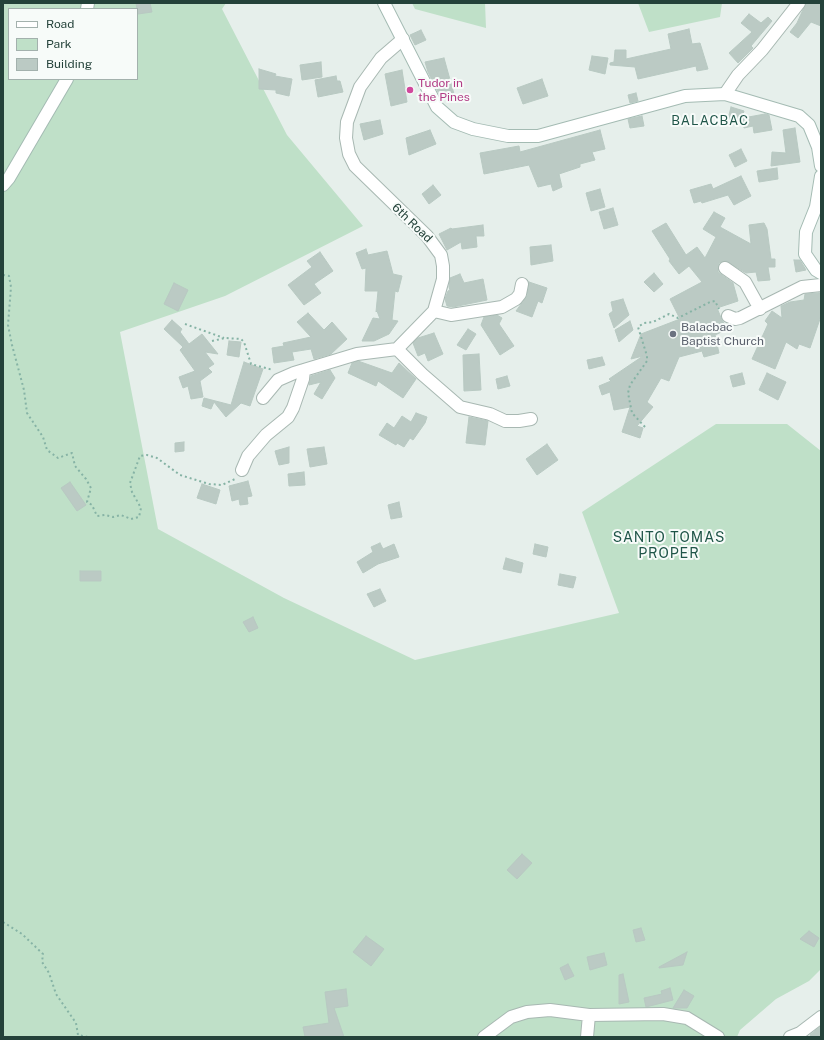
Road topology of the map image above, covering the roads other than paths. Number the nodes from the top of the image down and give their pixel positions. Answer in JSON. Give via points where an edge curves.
{"nodes":[{"id":1,"x":384,"y":3,"type":"edge"},
{"id":2,"x":799,"y":3,"type":"edge"},
{"id":3,"x":403,"y":39,"type":"junction"},
{"id":4,"x":66,"y":80,"type":"edge"},
{"id":5,"x":725,"y":94,"type":"junction"},
{"id":6,"x":821,"y":166,"type":"edge"},
{"id":7,"x":821,"y":176,"type":"edge"},
{"id":8,"x":3,"y":185,"type":"edge"},
{"id":9,"x":725,"y":268,"type":"dead end"},
{"id":10,"x":821,"y":273,"type":"edge"},
{"id":11,"x":522,"y":284,"type":"dead end"},
{"id":12,"x":821,"y":285,"type":"edge"},
{"id":13,"x":760,"y":309,"type":"junction"},
{"id":14,"x":434,"y":311,"type":"junction"},
{"id":15,"x":728,"y":316,"type":"road end"},
{"id":16,"x":397,"y":348,"type":"junction"},
{"id":17,"x":299,"y":371,"type":"junction"},
{"id":18,"x":263,"y":398,"type":"dead end"},
{"id":19,"x":531,"y":419,"type":"dead end"},
{"id":20,"x":242,"y":470,"type":"road end"},
{"id":21,"x":589,"y":1015,"type":"junction"},
{"id":22,"x":821,"y":1017,"type":"edge"},
{"id":23,"x":797,"y":1036,"type":"edge"},
{"id":24,"x":484,"y":1037,"type":"edge"},
{"id":25,"x":588,"y":1037,"type":"edge"},
{"id":26,"x":718,"y":1037,"type":"edge"}],
"edges":[{"from":1,"to":3,"type":"street"},
{"from":2,"to":5,"type":"street"},
{"from":3,"to":5,"type":"street","via":[[437,107],[454,122],[466,127],[508,136],[538,136],[685,96]]},
{"from":3,"to":14,"type":"street","name":"6th Road","via":[[381,58],[360,87],[347,122],[346,138],[349,154],[355,166],[427,236],[441,255],[443,279]]},
{"from":4,"to":8,"type":"street"},
{"from":5,"to":6,"type":"street","via":[[799,116],[809,125],[818,147]]},
{"from":7,"to":10,"type":"street","via":[[816,207],[806,232],[805,254]]},
{"from":9,"to":13,"type":"street","via":[[745,282]]},
{"from":11,"to":14,"type":"street","via":[[516,299],[502,307],[451,315]]},
{"from":12,"to":13,"type":"street","via":[[802,287]]},
{"from":13,"to":15,"type":"street","via":[[735,319]]},
{"from":14,"to":16,"type":"street","name":"6th Road"},
{"from":16,"to":17,"type":"street","via":[[357,354]]},
{"from":16,"to":19,"type":"street","via":[[460,407],[490,414],[505,421]]},
{"from":17,"to":18,"type":"street","via":[[278,380]]},
{"from":17,"to":20,"type":"street","via":[[303,379],[294,408],[248,456]]},
{"from":21,"to":24,"type":"street","via":[[550,1010],[527,1012],[511,1018]]},
{"from":21,"to":25,"type":"street"},
{"from":21,"to":26,"type":"street","via":[[663,1014],[687,1018]]},
{"from":22,"to":23,"type":"street"}]}
